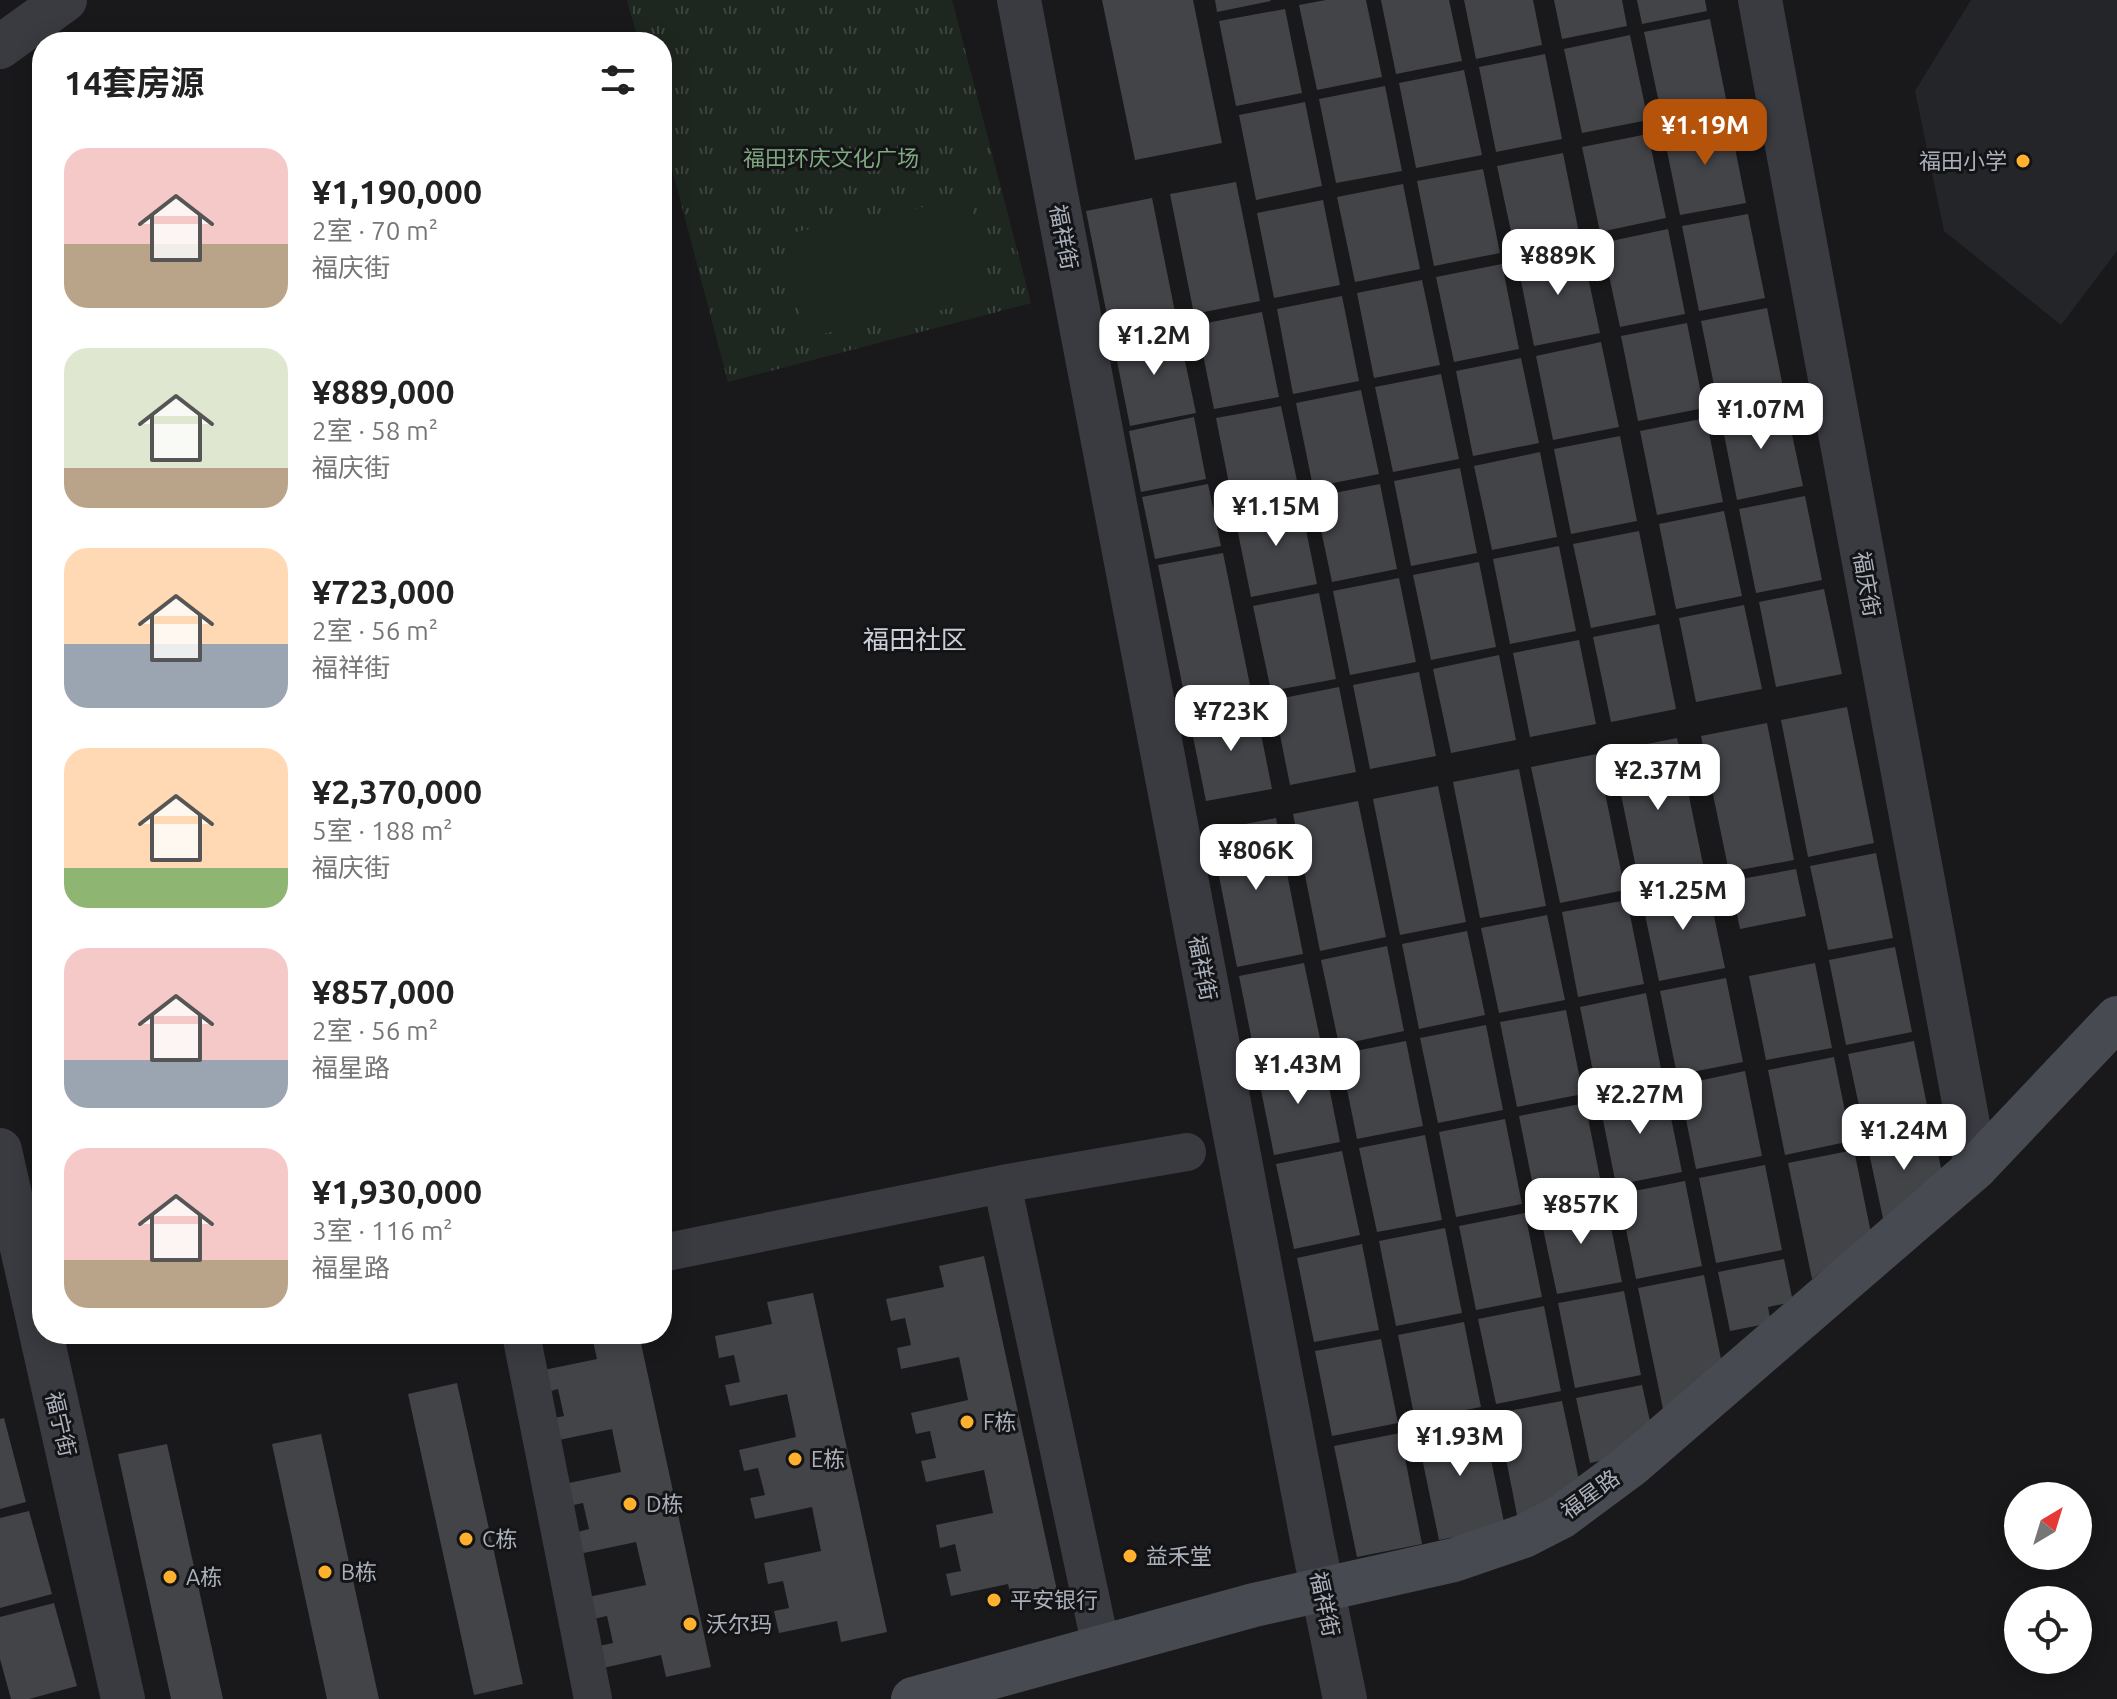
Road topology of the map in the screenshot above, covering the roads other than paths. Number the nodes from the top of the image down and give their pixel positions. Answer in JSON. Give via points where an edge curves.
{"nodes":[{"id":1,"x":65,"y":0,"type":"edge"},
{"id":2,"x":1019,"y":0,"type":"edge"},
{"id":3,"x":1760,"y":0,"type":"edge"},
{"id":4,"x":0,"y":47,"type":"edge"},
{"id":5,"x":2117,"y":1018,"type":"edge"},
{"id":6,"x":0,"y":1150,"type":"edge"},
{"id":7,"x":1187,"y":1152,"type":"dead end"},
{"id":8,"x":1976,"y":1167,"type":"junction"},
{"id":9,"x":1002,"y":1184,"type":"junction"},
{"id":10,"x":672,"y":1251,"type":"edge"},
{"id":11,"x":32,"y":1293,"type":"edge"},
{"id":12,"x":43,"y":1344,"type":"edge"},
{"id":13,"x":523,"y":1344,"type":"edge"},
{"id":14,"x":1322,"y":1589,"type":"junction"},
{"id":15,"x":1101,"y":1647,"type":"junction"},
{"id":16,"x":123,"y":1699,"type":"edge"},
{"id":17,"x":593,"y":1699,"type":"edge"},
{"id":18,"x":913,"y":1699,"type":"edge"},
{"id":19,"x":1345,"y":1699,"type":"edge"}],
"edges":[{"from":1,"to":4,"type":"street"},
{"from":2,"to":14,"type":"street","name":"福祥街"},
{"from":3,"to":8,"type":"street","name":"福庆街"},
{"from":5,"to":8,"type":"main road","name":"福星路"},
{"from":6,"to":11,"type":"street","name":"福宁街"},
{"from":7,"to":9,"type":"street"},
{"from":8,"to":14,"type":"main road","name":"福星路","via":[[1631,1465],[1561,1517],[1494,1548]]},
{"from":9,"to":10,"type":"street"},
{"from":9,"to":15,"type":"street"},
{"from":12,"to":16,"type":"street","name":"福宁街"},
{"from":13,"to":17,"type":"street"},
{"from":14,"to":15,"type":"main road","name":"福星路"},
{"from":14,"to":19,"type":"street","name":"福祥街"},
{"from":15,"to":18,"type":"main road","name":"福星路"}]}
